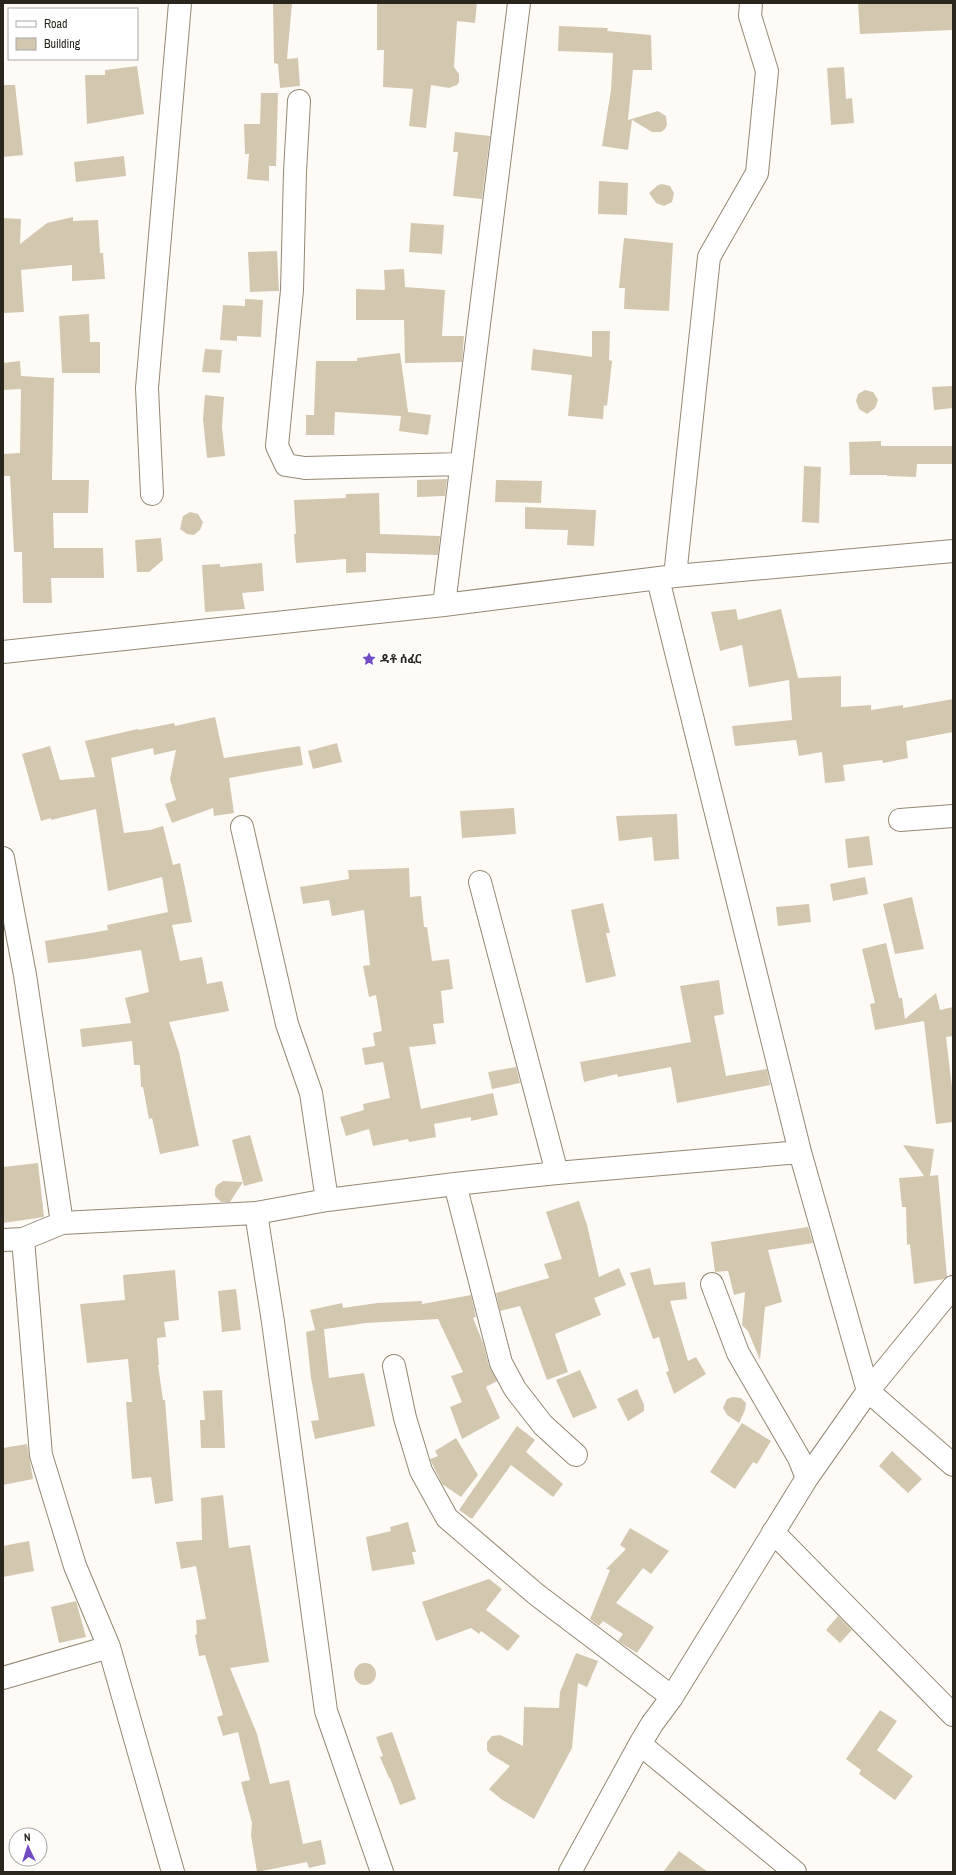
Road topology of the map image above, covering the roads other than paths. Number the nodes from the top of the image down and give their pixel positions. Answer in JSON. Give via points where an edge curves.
{"nodes":[{"id":1,"x":180,"y":3,"type":"edge"},
{"id":2,"x":519,"y":3,"type":"edge"},
{"id":3,"x":752,"y":3,"type":"edge"},
{"id":4,"x":299,"y":101,"type":"dead end"},
{"id":5,"x":462,"y":464,"type":"junction"},
{"id":6,"x":152,"y":494,"type":"dead end"},
{"id":7,"x":953,"y":550,"type":"edge"},
{"id":8,"x":666,"y":578,"type":"junction"},
{"id":9,"x":444,"y":605,"type":"junction"},
{"id":10,"x":3,"y":652,"type":"edge"},
{"id":11,"x":953,"y":816,"type":"edge"},
{"id":12,"x":900,"y":820,"type":"dead end"},
{"id":13,"x":242,"y":827,"type":"dead end"},
{"id":14,"x":3,"y":858,"type":"edge"},
{"id":15,"x":480,"y":882,"type":"dead end"},
{"id":16,"x":800,"y":1152,"type":"junction"},
{"id":17,"x":557,"y":1172,"type":"junction"},
{"id":18,"x":455,"y":1184,"type":"junction"},
{"id":19,"x":328,"y":1200,"type":"junction"},
{"id":20,"x":256,"y":1212,"type":"junction"},
{"id":21,"x":62,"y":1223,"type":"junction"},
{"id":22,"x":13,"y":1239,"type":"edge"},
{"id":23,"x":712,"y":1284,"type":"dead end"},
{"id":24,"x":953,"y":1287,"type":"edge"},
{"id":25,"x":394,"y":1366,"type":"dead end"},
{"id":26,"x":868,"y":1391,"type":"junction"},
{"id":27,"x":576,"y":1455,"type":"dead end"},
{"id":28,"x":953,"y":1465,"type":"edge"},
{"id":29,"x":807,"y":1478,"type":"junction"},
{"id":30,"x":773,"y":1532,"type":"junction"},
{"id":31,"x":109,"y":1647,"type":"junction"},
{"id":32,"x":3,"y":1678,"type":"edge"},
{"id":33,"x":672,"y":1697,"type":"junction"},
{"id":34,"x":953,"y":1715,"type":"edge"},
{"id":35,"x":640,"y":1744,"type":"junction"},
{"id":36,"x":173,"y":1872,"type":"edge"},
{"id":37,"x":382,"y":1872,"type":"edge"},
{"id":38,"x":570,"y":1872,"type":"edge"},
{"id":39,"x":795,"y":1872,"type":"edge"}],
"edges":[{"from":1,"to":6,"type":"street","via":[[147,388]]},
{"from":2,"to":5,"type":"street"},
{"from":3,"to":8,"type":"street","via":[[750,16],[767,71],[757,173],[709,257]]},
{"from":4,"to":5,"type":"street","via":[[294,172],[292,290],[277,446],[286,465],[305,468]]},
{"from":5,"to":9,"type":"street"},
{"from":7,"to":8,"type":"street"},
{"from":8,"to":9,"type":"street"},
{"from":8,"to":16,"type":"street"},
{"from":9,"to":10,"type":"street"},
{"from":11,"to":12,"type":"street"},
{"from":13,"to":19,"type":"street","via":[[287,1024],[311,1093]]},
{"from":14,"to":21,"type":"street","via":[[25,975]]},
{"from":15,"to":17,"type":"street"},
{"from":16,"to":17,"type":"street"},
{"from":16,"to":26,"type":"street"},
{"from":17,"to":18,"type":"street"},
{"from":18,"to":19,"type":"street"},
{"from":18,"to":27,"type":"street","via":[[501,1362],[515,1389],[543,1425]]},
{"from":19,"to":20,"type":"street"},
{"from":20,"to":21,"type":"street"},
{"from":20,"to":37,"type":"street","via":[[326,1711]]},
{"from":21,"to":22,"type":"street"},
{"from":22,"to":31,"type":"street","via":[[41,1455],[75,1566]]},
{"from":23,"to":29,"type":"street","via":[[738,1353],[799,1458]]},
{"from":24,"to":26,"type":"street"},
{"from":25,"to":33,"type":"street","via":[[405,1418],[421,1471],[447,1518],[537,1595]]},
{"from":26,"to":28,"type":"street"},
{"from":26,"to":29,"type":"street"},
{"from":29,"to":30,"type":"street"},
{"from":30,"to":33,"type":"street"},
{"from":30,"to":34,"type":"street"},
{"from":31,"to":32,"type":"street"},
{"from":31,"to":36,"type":"street"},
{"from":33,"to":35,"type":"street"},
{"from":35,"to":38,"type":"street"},
{"from":35,"to":39,"type":"street"}]}
